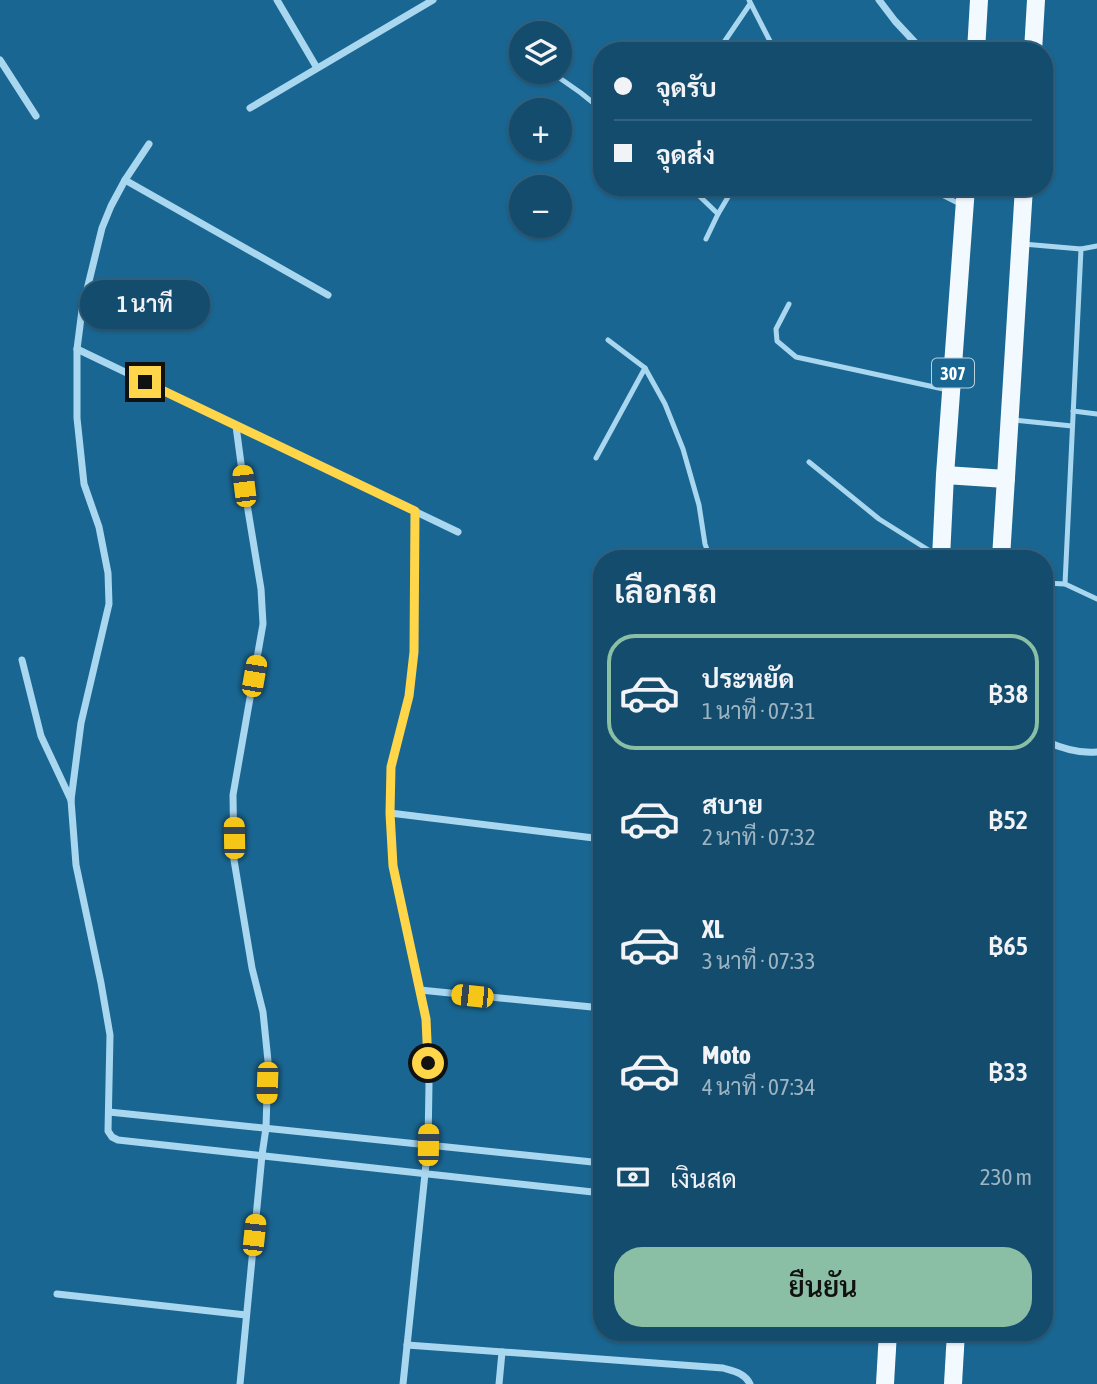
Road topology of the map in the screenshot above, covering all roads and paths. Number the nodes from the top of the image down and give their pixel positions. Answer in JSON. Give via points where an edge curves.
{"nodes":[{"id":1,"x":277,"y":0,"type":"edge"},
{"id":2,"x":433,"y":0,"type":"edge"},
{"id":3,"x":879,"y":0,"type":"edge"},
{"id":4,"x":979,"y":0,"type":"edge"},
{"id":5,"x":1036,"y":0,"type":"edge"},
{"id":6,"x":750,"y":2,"type":"edge"},
{"id":7,"x":724,"y":42,"type":"edge"},
{"id":8,"x":770,"y":42,"type":"edge"},
{"id":9,"x":915,"y":42,"type":"edge"},
{"id":10,"x":977,"y":42,"type":"edge"},
{"id":11,"x":1034,"y":42,"type":"edge"},
{"id":12,"x":0,"y":60,"type":"edge"},
{"id":13,"x":317,"y":68,"type":"junction"},
{"id":14,"x":568,"y":84,"type":"edge"},
{"id":15,"x":593,"y":103,"type":"edge"},
{"id":16,"x":250,"y":108,"type":"dead end"},
{"id":17,"x":36,"y":116,"type":"dead end"},
{"id":18,"x":149,"y":144,"type":"dead end"},
{"id":19,"x":125,"y":180,"type":"junction"},
{"id":20,"x":699,"y":196,"type":"edge"},
{"id":21,"x":729,"y":196,"type":"edge"},
{"id":22,"x":944,"y":196,"type":"edge"},
{"id":23,"x":966,"y":196,"type":"edge"},
{"id":24,"x":1023,"y":196,"type":"edge"},
{"id":25,"x":965,"y":206,"type":"junction"},
{"id":26,"x":718,"y":214,"type":"junction"},
{"id":27,"x":706,"y":239,"type":"dead end"},
{"id":28,"x":1020,"y":244,"type":"junction"},
{"id":29,"x":1097,"y":246,"type":"edge"},
{"id":30,"x":1081,"y":250,"type":"junction"},
{"id":31,"x":328,"y":295,"type":"dead end"},
{"id":32,"x":789,"y":304,"type":"dead end"},
{"id":33,"x":608,"y":340,"type":"dead end"},
{"id":34,"x":77,"y":349,"type":"junction"},
{"id":35,"x":645,"y":368,"type":"junction"},
{"id":36,"x":951,"y":391,"type":"junction"},
{"id":37,"x":1073,"y":411,"type":"junction"},
{"id":38,"x":1097,"y":414,"type":"edge"},
{"id":39,"x":1010,"y":420,"type":"junction"},
{"id":40,"x":236,"y":426,"type":"junction"},
{"id":41,"x":1072,"y":426,"type":"junction"},
{"id":42,"x":596,"y":458,"type":"dead end"},
{"id":43,"x":809,"y":462,"type":"dead end"},
{"id":44,"x":945,"y":475,"type":"junction"},
{"id":45,"x":1006,"y":479,"type":"junction"},
{"id":46,"x":415,"y":511,"type":"junction"},
{"id":47,"x":458,"y":532,"type":"dead end"},
{"id":48,"x":707,"y":550,"type":"edge"},
{"id":49,"x":928,"y":550,"type":"edge"},
{"id":50,"x":941,"y":550,"type":"edge"},
{"id":51,"x":1002,"y":550,"type":"edge"},
{"id":52,"x":1053,"y":583,"type":"edge"},
{"id":53,"x":1065,"y":584,"type":"junction"},
{"id":54,"x":1097,"y":599,"type":"edge"},
{"id":55,"x":22,"y":660,"type":"dead end"},
{"id":56,"x":1053,"y":745,"type":"edge"},
{"id":57,"x":1097,"y":752,"type":"edge"},
{"id":58,"x":71,"y":800,"type":"junction"},
{"id":59,"x":390,"y":813,"type":"junction"},
{"id":60,"x":593,"y":838,"type":"edge"},
{"id":61,"x":420,"y":990,"type":"junction"},
{"id":62,"x":593,"y":1008,"type":"edge"},
{"id":63,"x":109,"y":1112,"type":"junction"},
{"id":64,"x":266,"y":1128,"type":"junction"},
{"id":65,"x":428,"y":1145,"type":"junction"},
{"id":66,"x":261,"y":1155,"type":"junction"},
{"id":67,"x":593,"y":1162,"type":"edge"},
{"id":68,"x":424,"y":1175,"type":"junction"},
{"id":69,"x":593,"y":1192,"type":"edge"},
{"id":70,"x":57,"y":1294,"type":"dead end"},
{"id":71,"x":246,"y":1315,"type":"junction"},
{"id":72,"x":887,"y":1341,"type":"edge"},
{"id":73,"x":955,"y":1341,"type":"edge"},
{"id":74,"x":407,"y":1345,"type":"junction"},
{"id":75,"x":502,"y":1352,"type":"junction"},
{"id":76,"x":240,"y":1384,"type":"edge"},
{"id":77,"x":402,"y":1384,"type":"edge"},
{"id":78,"x":499,"y":1384,"type":"edge"},
{"id":79,"x":750,"y":1384,"type":"edge"},
{"id":80,"x":885,"y":1384,"type":"edge"},
{"id":81,"x":953,"y":1384,"type":"edge"}],
"edges":[{"from":1,"to":13,"type":"street"},
{"from":2,"to":13,"type":"street"},
{"from":3,"to":9,"type":"street"},
{"from":4,"to":10,"type":"main road"},
{"from":5,"to":11,"type":"main road"},
{"from":6,"to":7,"type":"lane"},
{"from":6,"to":8,"type":"lane"},
{"from":12,"to":17,"type":"street"},
{"from":13,"to":16,"type":"street"},
{"from":14,"to":15,"type":"lane"},
{"from":18,"to":19,"type":"street"},
{"from":19,"to":31,"type":"street"},
{"from":19,"to":34,"type":"street","via":[[102,228]]},
{"from":20,"to":26,"type":"lane"},
{"from":21,"to":26,"type":"lane"},
{"from":22,"to":25,"type":"lane"},
{"from":23,"to":25,"type":"main road","number":"307"},
{"from":24,"to":28,"type":"main road"},
{"from":25,"to":36,"type":"main road","number":"307"},
{"from":26,"to":27,"type":"lane"},
{"from":28,"to":30,"type":"lane"},
{"from":28,"to":39,"type":"main road"},
{"from":29,"to":30,"type":"lane"},
{"from":30,"to":37,"type":"lane"},
{"from":32,"to":36,"type":"lane","via":[[776,329],[777,341],[796,357]]},
{"from":33,"to":35,"type":"lane"},
{"from":34,"to":40,"type":"street"},
{"from":34,"to":58,"type":"street","via":[[76,418],[84,484],[99,527],[109,604],[81,723]]},
{"from":35,"to":42,"type":"lane"},
{"from":35,"to":48,"type":"lane","via":[[683,450]]},
{"from":36,"to":44,"type":"main road","number":"307"},
{"from":37,"to":38,"type":"lane"},
{"from":37,"to":41,"type":"lane"},
{"from":39,"to":41,"type":"lane"},
{"from":39,"to":45,"type":"main road"},
{"from":40,"to":46,"type":"street"},
{"from":40,"to":64,"type":"street","via":[[263,624],[233,795],[234,860],[263,1012],[268,1061]]},
{"from":41,"to":53,"type":"lane"},
{"from":43,"to":49,"type":"lane","via":[[879,519]]},
{"from":44,"to":45,"type":"main road"},
{"from":44,"to":50,"type":"main road","number":"307"},
{"from":45,"to":51,"type":"main road"},
{"from":46,"to":47,"type":"street"},
{"from":46,"to":59,"type":"street","via":[[414,652],[409,696],[391,767]]},
{"from":52,"to":53,"type":"lane"},
{"from":53,"to":54,"type":"lane"},
{"from":55,"to":58,"type":"street","via":[[41,736]]},
{"from":56,"to":57,"type":"street"},
{"from":58,"to":63,"type":"street","via":[[76,865],[110,1035]]},
{"from":59,"to":60,"type":"street"},
{"from":59,"to":61,"type":"street","via":[[393,866]]},
{"from":61,"to":62,"type":"street"},
{"from":61,"to":65,"type":"street","via":[[426,1019]]},
{"from":63,"to":64,"type":"street"},
{"from":63,"to":66,"type":"street","via":[[108,1132],[118,1140]]},
{"from":64,"to":65,"type":"street"},
{"from":64,"to":66,"type":"street"},
{"from":65,"to":67,"type":"street"},
{"from":65,"to":68,"type":"street"},
{"from":66,"to":68,"type":"street"},
{"from":66,"to":71,"type":"street"},
{"from":68,"to":69,"type":"street"},
{"from":68,"to":74,"type":"street"},
{"from":70,"to":71,"type":"street"},
{"from":71,"to":76,"type":"street"},
{"from":72,"to":80,"type":"main road"},
{"from":73,"to":81,"type":"main road"},
{"from":74,"to":75,"type":"street"},
{"from":74,"to":77,"type":"street"},
{"from":75,"to":78,"type":"street"},
{"from":75,"to":79,"type":"street","via":[[723,1368],[737,1371]]}]}
